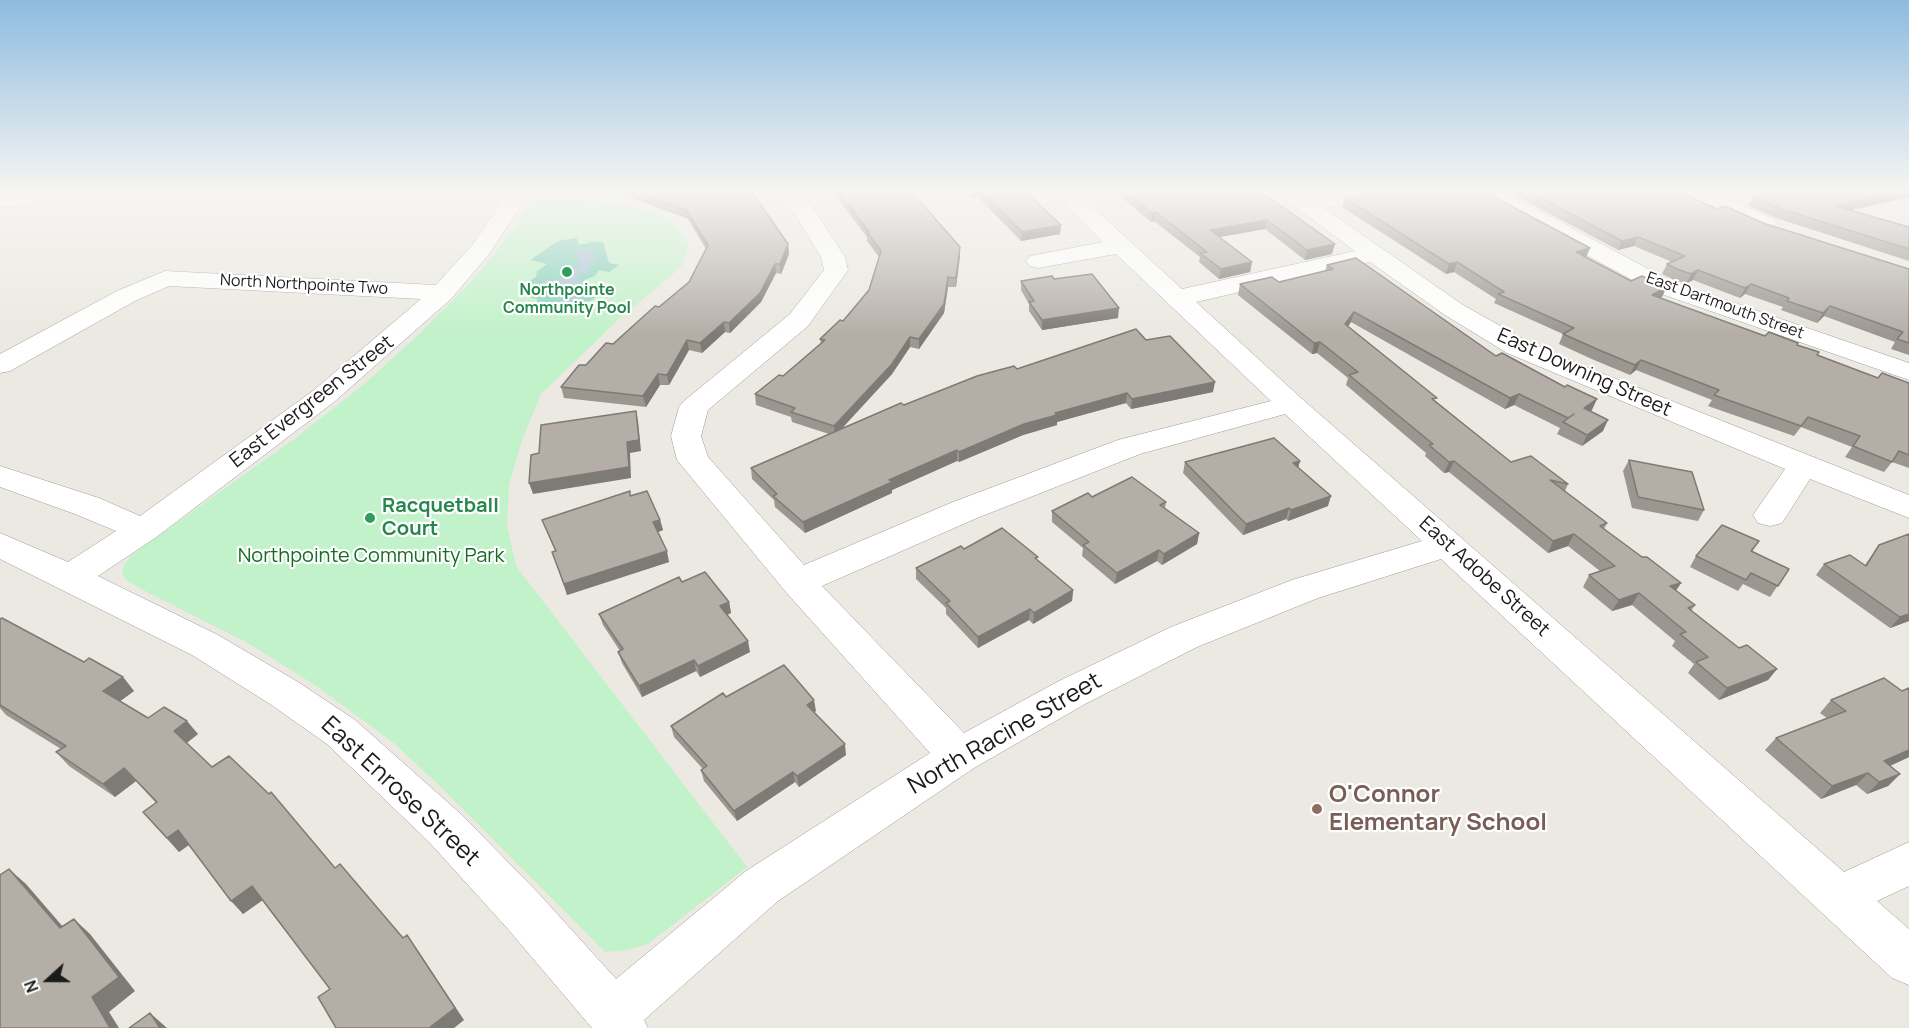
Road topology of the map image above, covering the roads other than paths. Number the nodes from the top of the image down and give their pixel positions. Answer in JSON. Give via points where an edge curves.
{"nodes":[{"id":1,"x":488,"y":239,"type":"edge"},
{"id":2,"x":822,"y":239,"type":"edge"},
{"id":3,"x":1113,"y":239,"type":"edge"},
{"id":4,"x":1353,"y":239,"type":"edge"},
{"id":5,"x":1574,"y":239,"type":"edge"},
{"id":6,"x":1120,"y":246,"type":"junction"},
{"id":7,"x":1374,"y":254,"type":"junction"},
{"id":8,"x":1038,"y":261,"type":"dead end"},
{"id":9,"x":443,"y":293,"type":"junction"},
{"id":10,"x":1178,"y":297,"type":"junction"},
{"id":11,"x":0,"y":365,"type":"edge"},
{"id":12,"x":1909,"y":372,"type":"edge"},
{"id":13,"x":1291,"y":404,"type":"junction"},
{"id":14,"x":1803,"y":466,"type":"junction"},
{"id":15,"x":0,"y":476,"type":"edge"},
{"id":16,"x":1909,"y":507,"type":"edge"},
{"id":17,"x":1770,"y":515,"type":"dead end"},
{"id":18,"x":143,"y":530,"type":"junction"},
{"id":19,"x":0,"y":545,"type":"edge"},
{"id":20,"x":1449,"y":545,"type":"junction"},
{"id":21,"x":70,"y":577,"type":"junction"},
{"id":22,"x":798,"y":582,"type":"junction"},
{"id":23,"x":959,"y":756,"type":"junction"},
{"id":24,"x":1909,"y":863,"type":"edge"},
{"id":25,"x":1839,"y":897,"type":"junction"},
{"id":26,"x":1909,"y":961,"type":"edge"},
{"id":27,"x":618,"y":1021,"type":"edge"}],
"edges":[{"from":1,"to":9,"type":"street","name":"East Evergreen Street"},
{"from":2,"to":22,"type":"street","via":[[836,270],[799,321],[694,407],[686,436],[693,460]]},
{"from":3,"to":6,"type":"street","name":"East Adobe Street"},
{"from":4,"to":7,"type":"street","name":"East Downing Street"},
{"from":5,"to":12,"type":"street","name":"East Dartmouth Street","via":[[1662,286]]},
{"from":6,"to":8,"type":"street"},
{"from":6,"to":10,"type":"street","name":"East Adobe Street"},
{"from":7,"to":10,"type":"street"},
{"from":7,"to":14,"type":"street","name":"East Downing Street","via":[[1454,310],[1517,347]]},
{"from":9,"to":11,"type":"street","name":"North Northpointe Two","via":[[165,278]]},
{"from":9,"to":18,"type":"street","name":"East Evergreen Street","via":[[324,396]]},
{"from":10,"to":13,"type":"street","name":"East Adobe Street"},
{"from":13,"to":20,"type":"street","name":"East Adobe Street"},
{"from":13,"to":22,"type":"street","via":[[1129,447],[965,510]]},
{"from":14,"to":16,"type":"street","name":"East Downing Street"},
{"from":14,"to":17,"type":"street"},
{"from":15,"to":18,"type":"street"},
{"from":18,"to":21,"type":"street","name":"East Evergreen Street"},
{"from":19,"to":21,"type":"street","name":"East Enrose Street"},
{"from":20,"to":23,"type":"street","name":"North Racine Street","via":[[1305,589],[1184,638],[1071,693]]},
{"from":20,"to":25,"type":"street","name":"East Adobe Street"},
{"from":21,"to":27,"type":"street","name":"East Enrose Street","via":[[205,645],[341,732],[446,829]]},
{"from":22,"to":23,"type":"street"},
{"from":23,"to":27,"type":"street","name":"North Racine Street","via":[[762,886]]},
{"from":24,"to":25,"type":"street"},
{"from":25,"to":26,"type":"street","name":"East Adobe Street"}]}
